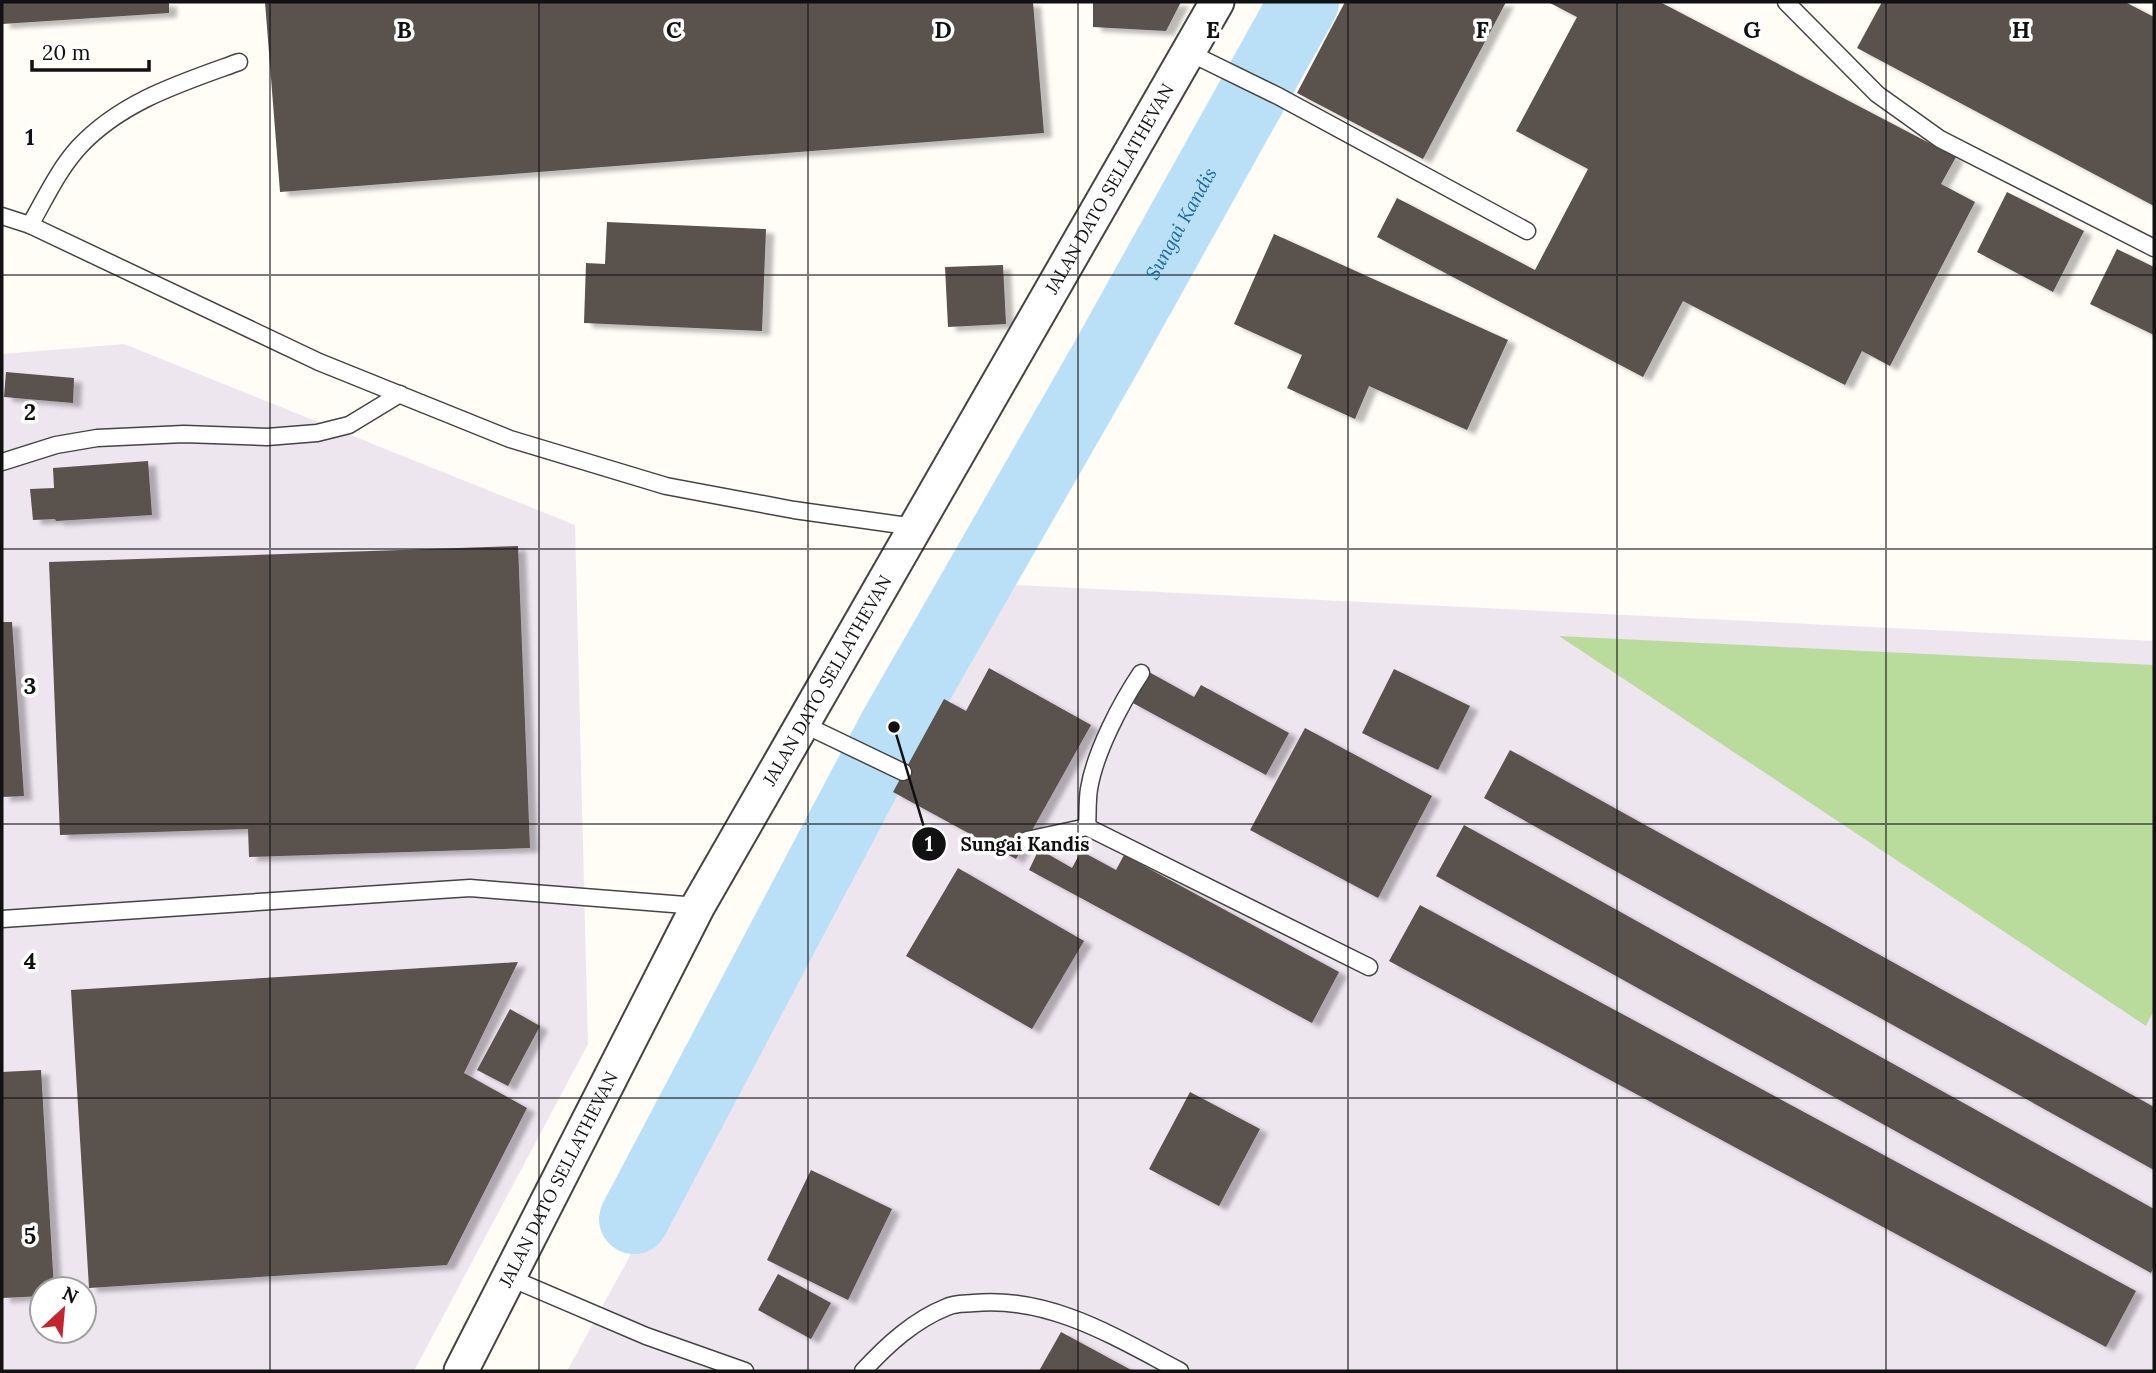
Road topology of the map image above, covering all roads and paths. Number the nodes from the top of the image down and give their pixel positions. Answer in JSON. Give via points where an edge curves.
{"nodes":[{"id":1,"x":1217,"y":2,"type":"edge"},
{"id":2,"x":1786,"y":2,"type":"edge"},
{"id":3,"x":1188,"y":52,"type":"junction"},
{"id":4,"x":239,"y":62,"type":"dead end"},
{"id":5,"x":2,"y":216,"type":"edge"},
{"id":6,"x":30,"y":225,"type":"junction"},
{"id":7,"x":1527,"y":231,"type":"dead end"},
{"id":8,"x":2154,"y":248,"type":"edge"},
{"id":9,"x":400,"y":394,"type":"junction"},
{"id":10,"x":2,"y":462,"type":"edge"},
{"id":11,"x":915,"y":527,"type":"junction"},
{"id":12,"x":1141,"y":673,"type":"dead end"},
{"id":13,"x":803,"y":724,"type":"junction"},
{"id":14,"x":899,"y":770,"type":"dead end"},
{"id":15,"x":1087,"y":827,"type":"junction"},
{"id":16,"x":1027,"y":840,"type":"dead end"},
{"id":17,"x":698,"y":906,"type":"junction"},
{"id":18,"x":2,"y":919,"type":"edge"},
{"id":19,"x":1369,"y":967,"type":"dead end"},
{"id":20,"x":508,"y":1277,"type":"junction"},
{"id":21,"x":461,"y":1371,"type":"edge"},
{"id":22,"x":745,"y":1371,"type":"edge"},
{"id":23,"x":863,"y":1371,"type":"edge"},
{"id":24,"x":1180,"y":1371,"type":"edge"}],
"edges":[{"from":1,"to":3,"type":"street","name":"JALAN DATO SELLATHEVAN"},
{"from":2,"to":8,"type":"lane","via":[[1877,94],[1940,139]]},
{"from":3,"to":7,"type":"lane"},
{"from":3,"to":11,"type":"street","name":"JALAN DATO SELLATHEVAN"},
{"from":4,"to":6,"type":"lane","via":[[156,92],[107,122],[78,148]]},
{"from":5,"to":6,"type":"lane"},
{"from":6,"to":9,"type":"lane","via":[[319,362]]},
{"from":9,"to":10,"type":"lane","via":[[349,425],[317,433],[97,438]]},
{"from":9,"to":11,"type":"lane","via":[[510,439],[666,485]]},
{"from":11,"to":13,"type":"street","name":"JALAN DATO SELLATHEVAN"},
{"from":12,"to":15,"type":"lane","via":[[1100,755],[1089,787]]},
{"from":13,"to":14,"type":"lane"},
{"from":13,"to":17,"type":"street","name":"JALAN DATO SELLATHEVAN"},
{"from":15,"to":16,"type":"lane"},
{"from":15,"to":19,"type":"lane"},
{"from":17,"to":18,"type":"lane","via":[[470,888]]},
{"from":17,"to":20,"type":"street","name":"JALAN DATO SELLATHEVAN"},
{"from":20,"to":21,"type":"street","name":"JALAN DATO SELLATHEVAN"},
{"from":20,"to":22,"type":"lane","via":[[621,1327]]},
{"from":23,"to":24,"type":"lane","via":[[922,1319],[950,1305],[988,1302],[1036,1306],[1089,1324]]}]}
